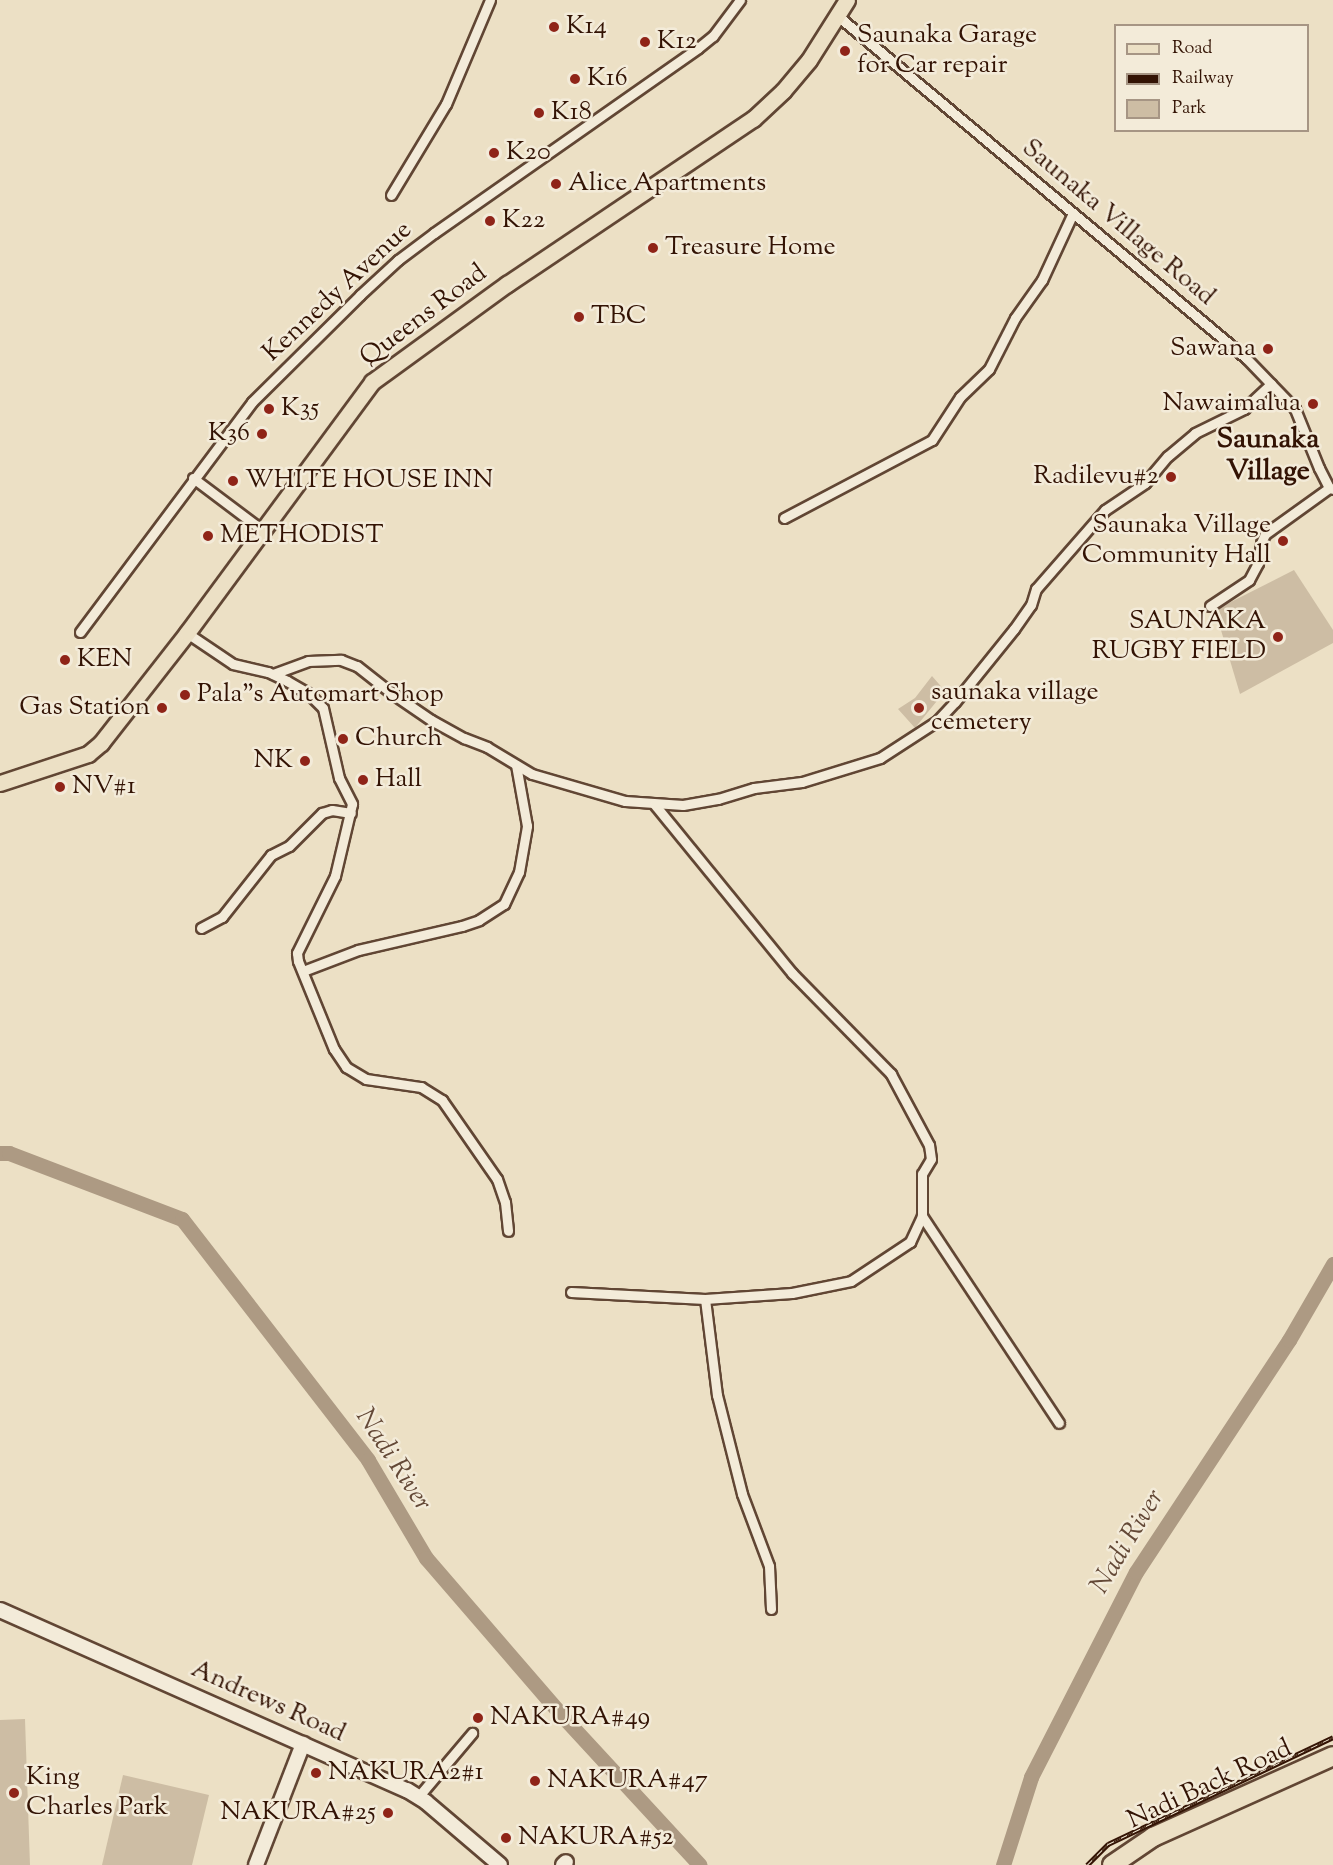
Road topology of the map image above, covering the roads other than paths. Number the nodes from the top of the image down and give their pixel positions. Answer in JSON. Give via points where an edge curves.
{"nodes":[{"id":1,"x":490,"y":0,"type":"edge"},
{"id":2,"x":740,"y":0,"type":"edge"},
{"id":3,"x":847,"y":0,"type":"edge"},
{"id":4,"x":839,"y":17,"type":"junction"},
{"id":5,"x":391,"y":195,"type":"dead end"},
{"id":6,"x":1073,"y":213,"type":"junction"},
{"id":7,"x":1271,"y":384,"type":"junction"},
{"id":8,"x":193,"y":478,"type":"junction"},
{"id":9,"x":1331,"y":488,"type":"edge"},
{"id":10,"x":784,"y":518,"type":"dead end"},
{"id":11,"x":261,"y":530,"type":"junction"},
{"id":12,"x":1210,"y":606,"type":"dead end"},
{"id":13,"x":80,"y":632,"type":"dead end"},
{"id":14,"x":187,"y":633,"type":"junction"},
{"id":15,"x":273,"y":674,"type":"junction"},
{"id":16,"x":516,"y":765,"type":"junction"},
{"id":17,"x":0,"y":783,"type":"edge"},
{"id":18,"x":654,"y":804,"type":"junction"},
{"id":19,"x":351,"y":813,"type":"junction"},
{"id":20,"x":201,"y":928,"type":"dead end"},
{"id":21,"x":303,"y":971,"type":"junction"},
{"id":22,"x":922,"y":1216,"type":"junction"},
{"id":23,"x":508,"y":1231,"type":"dead end"},
{"id":24,"x":572,"y":1292,"type":"dead end"},
{"id":25,"x":705,"y":1299,"type":"junction"},
{"id":26,"x":1059,"y":1423,"type":"dead end"},
{"id":27,"x":771,"y":1609,"type":"dead end"},
{"id":28,"x":0,"y":1610,"type":"edge"},
{"id":29,"x":472,"y":1733,"type":"dead end"},
{"id":30,"x":303,"y":1744,"type":"junction"},
{"id":31,"x":1333,"y":1756,"type":"edge"},
{"id":32,"x":418,"y":1797,"type":"junction"},
{"id":33,"x":256,"y":1865,"type":"edge"},
{"id":34,"x":500,"y":1865,"type":"edge"},
{"id":35,"x":1112,"y":1865,"type":"edge"}],
"edges":[{"from":1,"to":5,"type":"street","via":[[453,90]]},
{"from":2,"to":8,"type":"street","name":"Kennedy Avenue","via":[[713,36],[698,48],[398,260],[252,402]]},
{"from":3,"to":4,"type":"main road","name":"Queens Road"},
{"from":4,"to":6,"type":"street","name":"Saunaka Village Road"},
{"from":4,"to":11,"type":"main road","name":"Queens Road","via":[[802,68],[753,119],[507,284],[372,382]]},
{"from":6,"to":7,"type":"street","name":"Saunaka Village Road","via":[[1246,357]]},
{"from":6,"to":10,"type":"street","via":[[1042,280],[1015,318],[989,369],[960,397],[932,440]]},
{"from":7,"to":9,"type":"street","name":"Saunaka Village Road","via":[[1295,409]]},
{"from":7,"to":18,"type":"street","via":[[1244,409],[1196,433],[1168,456],[1145,483],[1105,510],[1036,589],[1031,605],[1014,629],[955,702],[914,737],[880,758],[802,782],[754,788],[683,805]]},
{"from":8,"to":11,"type":"street"},
{"from":8,"to":13,"type":"street","name":"Kennedy Avenue"},
{"from":9,"to":12,"type":"street","via":[[1265,534],[1258,563],[1249,579]]},
{"from":11,"to":14,"type":"main road","name":"Queens Road"},
{"from":14,"to":15,"type":"street","via":[[233,664]]},
{"from":14,"to":17,"type":"main road","name":"Queens Road","via":[[110,732],[88,754]]},
{"from":15,"to":16,"type":"street","via":[[308,661],[341,660],[357,666],[431,720]]},
{"from":15,"to":19,"type":"street","via":[[308,693],[323,708],[339,778],[352,804]]},
{"from":16,"to":18,"type":"street","via":[[568,785],[625,801]]},
{"from":16,"to":21,"type":"street","via":[[527,826],[519,872],[504,904],[462,926],[358,950]]},
{"from":18,"to":22,"type":"street","via":[[792,973],[891,1074],[929,1145],[931,1159],[922,1174]]},
{"from":19,"to":20,"type":"street","via":[[322,813],[288,846],[271,855],[222,916]]},
{"from":19,"to":21,"type":"street","via":[[335,876],[297,953]]},
{"from":21,"to":23,"type":"street","via":[[334,1049],[346,1067],[366,1079],[427,1089],[442,1100],[497,1179],[505,1202]]},
{"from":22,"to":25,"type":"street","via":[[910,1242],[851,1281],[792,1293]]},
{"from":22,"to":26,"type":"street"},
{"from":24,"to":25,"type":"street"},
{"from":25,"to":27,"type":"street","via":[[717,1395],[741,1494],[769,1566]]},
{"from":28,"to":30,"type":"main road","name":"Andrews Road"},
{"from":29,"to":32,"type":"street"},
{"from":30,"to":32,"type":"main road","name":"Andrews Road"},
{"from":30,"to":33,"type":"main road"},
{"from":31,"to":35,"type":"highway","name":"Nadi Back Road","via":[[1153,1837]]},
{"from":32,"to":34,"type":"main road","name":"Andrews Road"}]}
